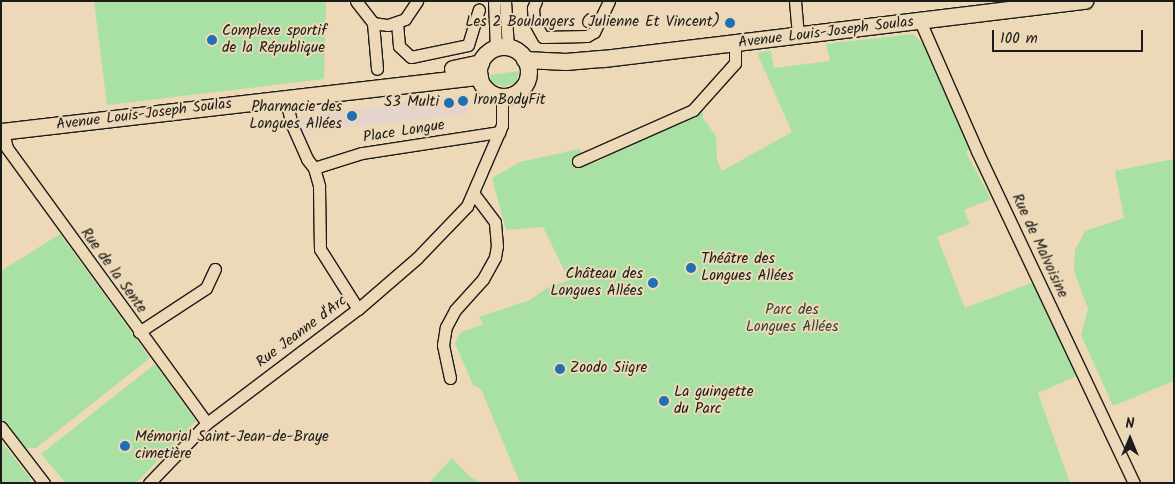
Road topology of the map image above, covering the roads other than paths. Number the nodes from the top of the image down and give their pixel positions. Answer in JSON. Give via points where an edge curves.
{"nodes":[{"id":1,"x":356,"y":1,"type":"edge"},
{"id":2,"x":418,"y":1,"type":"edge"},
{"id":3,"x":494,"y":1,"type":"edge"},
{"id":4,"x":505,"y":1,"type":"edge"},
{"id":5,"x":536,"y":1,"type":"edge"},
{"id":6,"x":609,"y":1,"type":"edge"},
{"id":7,"x":795,"y":1,"type":"edge"},
{"id":8,"x":1086,"y":1,"type":"edge"},
{"id":9,"x":479,"y":10,"type":"dead end"},
{"id":10,"x":920,"y":21,"type":"junction"},
{"id":11,"x":373,"y":23,"type":"junction"},
{"id":12,"x":397,"y":23,"type":"junction"},
{"id":13,"x":798,"y":37,"type":"junction"},
{"id":14,"x":735,"y":44,"type":"junction"},
{"id":15,"x":502,"y":48,"type":"junction"},
{"id":16,"x":527,"y":66,"type":"junction"},
{"id":17,"x":377,"y":69,"type":"dead end"},
{"id":18,"x":480,"y":70,"type":"junction"},
{"id":19,"x":286,"y":97,"type":"junction"},
{"id":20,"x":502,"y":97,"type":"junction"},
{"id":21,"x":2,"y":132,"type":"edge"},
{"id":22,"x":499,"y":132,"type":"junction"},
{"id":23,"x":578,"y":161,"type":"dead end"},
{"id":24,"x":314,"y":168,"type":"junction"},
{"id":25,"x":472,"y":198,"type":"junction"},
{"id":26,"x":215,"y":268,"type":"dead end"},
{"id":27,"x":358,"y":309,"type":"junction"},
{"id":28,"x":139,"y":332,"type":"junction"},
{"id":29,"x":450,"y":378,"type":"dead end"},
{"id":30,"x":207,"y":423,"type":"junction"},
{"id":31,"x":1,"y":428,"type":"edge"},
{"id":32,"x":44,"y":483,"type":"edge"},
{"id":33,"x":149,"y":483,"type":"edge"},
{"id":34,"x":1134,"y":483,"type":"edge"}],
"edges":[{"from":1,"to":11,"type":"street"},
{"from":2,"to":12,"type":"street","via":[[405,19]]},
{"from":3,"to":15,"type":"street"},
{"from":4,"to":15,"type":"street"},
{"from":5,"to":6,"type":"street","via":[[534,21],[538,34],[543,37],[587,36],[594,32]]},
{"from":7,"to":13,"type":"street"},
{"from":8,"to":10,"type":"main road","name":"Avenue Louis-Joseph Soulas"},
{"from":9,"to":12,"type":"street","via":[[468,45],[411,57],[399,46]]},
{"from":10,"to":13,"type":"main road","name":"Avenue Louis-Joseph Soulas"},
{"from":10,"to":34,"type":"street","name":"Rue de Malvoisine","via":[[977,151]]},
{"from":11,"to":12,"type":"street"},
{"from":11,"to":17,"type":"street"},
{"from":13,"to":14,"type":"main road","name":"Avenue Louis-Joseph Soulas"},
{"from":14,"to":16,"type":"main road","name":"Avenue Louis-Joseph Soulas"},
{"from":14,"to":23,"type":"street","via":[[735,63],[693,110]]},
{"from":15,"to":16,"type":"main road"},
{"from":15,"to":18,"type":"main road"},
{"from":16,"to":20,"type":"main road","via":[[521,90]]},
{"from":18,"to":19,"type":"main road","name":"Avenue Louis-Joseph Soulas","via":[[299,92]]},
{"from":18,"to":20,"type":"main road","via":[[486,90]]},
{"from":19,"to":21,"type":"main road","name":"Avenue Louis-Joseph Soulas"},
{"from":19,"to":24,"type":"street","via":[[292,125]]},
{"from":20,"to":22,"type":"street"},
{"from":21,"to":28,"type":"street","name":"Rue de la Sente","via":[[6,148]]},
{"from":22,"to":24,"type":"street","name":"Place Longue","via":[[362,153]]},
{"from":22,"to":25,"type":"street"},
{"from":24,"to":27,"type":"street","via":[[319,186],[320,249]]},
{"from":25,"to":27,"type":"street","name":"Rue Jeanne d'Arc","via":[[417,258]]},
{"from":25,"to":29,"type":"street","via":[[495,222],[497,246],[483,279],[455,310],[446,327],[444,346]]},
{"from":26,"to":28,"type":"street","via":[[206,288]]},
{"from":27,"to":30,"type":"street","name":"Rue Jeanne d'Arc"},
{"from":28,"to":30,"type":"street","name":"Rue de la Sente"},
{"from":30,"to":33,"type":"street","name":"Rue Jeanne d'Arc"},
{"from":31,"to":32,"type":"street"}]}
